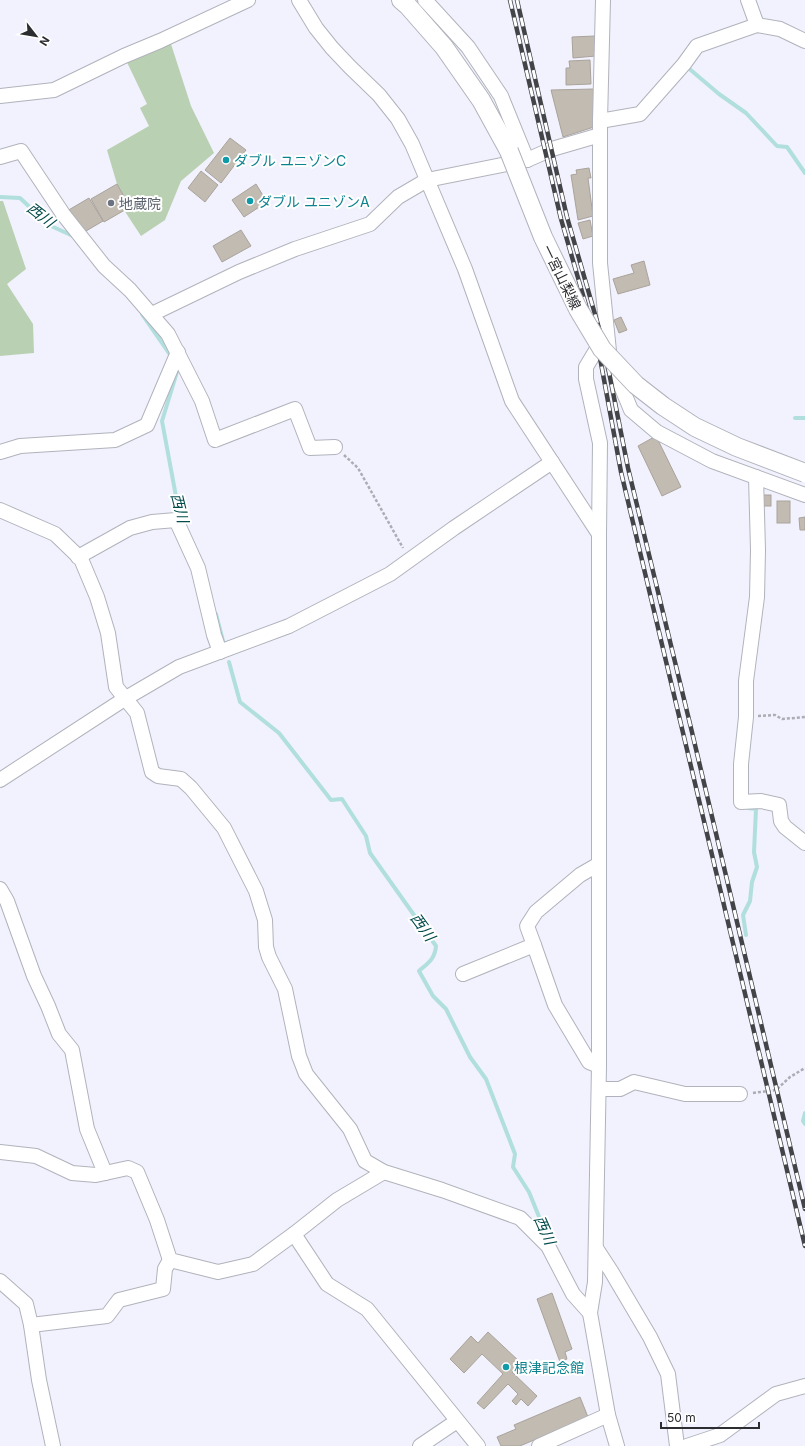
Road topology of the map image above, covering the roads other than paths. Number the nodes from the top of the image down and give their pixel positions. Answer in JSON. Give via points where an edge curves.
{"nodes":[{"id":1,"x":248,"y":0,"type":"edge"},
{"id":2,"x":299,"y":0,"type":"edge"},
{"id":3,"x":401,"y":0,"type":"edge"},
{"id":4,"x":425,"y":0,"type":"edge"},
{"id":5,"x":603,"y":0,"type":"edge"},
{"id":6,"x":748,"y":0,"type":"edge"},
{"id":7,"x":756,"y":25,"type":"junction"},
{"id":8,"x":805,"y":41,"type":"edge"},
{"id":9,"x":0,"y":96,"type":"edge"},
{"id":10,"x":600,"y":128,"type":"junction"},
{"id":11,"x":0,"y":157,"type":"edge"},
{"id":12,"x":528,"y":160,"type":"junction"},
{"id":13,"x":427,"y":180,"type":"junction"},
{"id":14,"x":152,"y":314,"type":"junction"},
{"id":15,"x":178,"y":352,"type":"junction"},
{"id":16,"x":609,"y":355,"type":"junction"},
{"id":17,"x":335,"y":447,"type":"road end"},
{"id":18,"x":0,"y":452,"type":"edge"},
{"id":19,"x":552,"y":462,"type":"junction"},
{"id":20,"x":805,"y":473,"type":"edge"},
{"id":21,"x":756,"y":477,"type":"junction"},
{"id":22,"x":805,"y":495,"type":"edge"},
{"id":23,"x":0,"y":510,"type":"edge"},
{"id":24,"x":599,"y":534,"type":"junction"},
{"id":25,"x":78,"y":557,"type":"junction"},
{"id":26,"x":220,"y":652,"type":"junction"},
{"id":27,"x":126,"y":698,"type":"junction"},
{"id":28,"x":0,"y":780,"type":"edge"},
{"id":29,"x":805,"y":843,"type":"edge"},
{"id":30,"x":599,"y":864,"type":"junction"},
{"id":31,"x":0,"y":889,"type":"edge"},
{"id":32,"x":534,"y":945,"type":"junction"},
{"id":33,"x":463,"y":974,"type":"dead end"},
{"id":34,"x":599,"y":1066,"type":"junction"},
{"id":35,"x":599,"y":1089,"type":"junction"},
{"id":36,"x":740,"y":1094,"type":"road end"},
{"id":37,"x":0,"y":1152,"type":"edge"},
{"id":38,"x":384,"y":1172,"type":"junction"},
{"id":39,"x":105,"y":1173,"type":"junction"},
{"id":40,"x":294,"y":1234,"type":"junction"},
{"id":41,"x":596,"y":1248,"type":"junction"},
{"id":42,"x":170,"y":1260,"type":"junction"},
{"id":43,"x":0,"y":1281,"type":"edge"},
{"id":44,"x":590,"y":1313,"type":"junction"},
{"id":45,"x":31,"y":1325,"type":"junction"},
{"id":46,"x":804,"y":1390,"type":"edge"},
{"id":47,"x":608,"y":1415,"type":"junction"},
{"id":48,"x":457,"y":1421,"type":"junction"},
{"id":49,"x":52,"y":1446,"type":"edge"},
{"id":50,"x":420,"y":1446,"type":"edge"},
{"id":51,"x":478,"y":1446,"type":"edge"},
{"id":52,"x":539,"y":1446,"type":"edge"},
{"id":53,"x":617,"y":1446,"type":"edge"},
{"id":54,"x":677,"y":1446,"type":"edge"},
{"id":55,"x":687,"y":1446,"type":"edge"}],
"edges":[{"from":1,"to":9,"type":"street","via":[[54,90]]},
{"from":2,"to":13,"type":"street","via":[[332,48],[379,95],[398,119]]},
{"from":3,"to":20,"type":"main road","name":"一宮山梨線","bridge":true,"via":[[444,47],[482,100],[509,152],[543,237],[578,309],[602,349],[636,385],[695,427],[737,447]]},
{"from":4,"to":12,"type":"street","via":[[468,47],[501,96]]},
{"from":5,"to":10,"type":"street"},
{"from":6,"to":7,"type":"street"},
{"from":7,"to":8,"type":"street","via":[[780,29]]},
{"from":7,"to":10,"type":"street","via":[[697,46],[640,114]]},
{"from":10,"to":12,"type":"street"},
{"from":10,"to":16,"type":"street","via":[[600,262]]},
{"from":11,"to":14,"type":"street","via":[[21,151],[63,214],[104,266]]},
{"from":12,"to":13,"type":"street"},
{"from":13,"to":14,"type":"street","via":[[398,197],[370,224],[294,249]]},
{"from":13,"to":19,"type":"street","via":[[465,269],[512,401]]},
{"from":14,"to":15,"type":"street"},
{"from":15,"to":17,"type":"street","via":[[202,401],[215,440],[295,410],[310,448]]},
{"from":15,"to":18,"type":"street","via":[[147,425],[115,440],[20,446]]},
{"from":16,"to":21,"type":"street","via":[[631,410],[657,432],[712,461]]},
{"from":16,"to":24,"type":"street","via":[[603,342],[586,367],[586,379],[600,443]]},
{"from":19,"to":24,"type":"street"},
{"from":19,"to":26,"type":"street","via":[[390,574],[289,626]]},
{"from":21,"to":22,"type":"street"},
{"from":21,"to":29,"type":"street","via":[[757,597],[746,681],[741,802],[761,801],[779,805],[781,821],[785,827]]},
{"from":23,"to":25,"type":"street","via":[[55,534]]},
{"from":24,"to":30,"type":"street"},
{"from":25,"to":26,"type":"street","via":[[130,528],[152,522],[176,520],[198,568]]},
{"from":25,"to":27,"type":"street","via":[[97,597],[108,633],[116,687]]},
{"from":26,"to":27,"type":"street","via":[[179,668]]},
{"from":27,"to":28,"type":"street"},
{"from":27,"to":38,"type":"street","via":[[137,713],[152,772],[158,776],[181,779],[224,828],[256,891],[265,920],[266,947],[285,989],[299,1056],[306,1074],[350,1129],[365,1161]]},
{"from":30,"to":32,"type":"street","via":[[580,875],[536,912],[528,926]]},
{"from":30,"to":34,"type":"street"},
{"from":31,"to":39,"type":"street","via":[[59,1034],[72,1050],[87,1129]]},
{"from":32,"to":33,"type":"street"},
{"from":32,"to":34,"type":"street","via":[[555,1005],[588,1062]]},
{"from":34,"to":35,"type":"street"},
{"from":35,"to":36,"type":"street","via":[[620,1089],[634,1082],[685,1094]]},
{"from":35,"to":41,"type":"street"},
{"from":37,"to":39,"type":"street","via":[[36,1156],[72,1173]]},
{"from":38,"to":40,"type":"street","via":[[337,1200]]},
{"from":38,"to":44,"type":"street","via":[[520,1218],[548,1246],[573,1294]]},
{"from":39,"to":42,"type":"street","via":[[128,1168],[136,1172],[157,1220]]},
{"from":40,"to":42,"type":"street","via":[[252,1264],[218,1272]]},
{"from":40,"to":48,"type":"street","via":[[327,1284],[367,1309]]},
{"from":41,"to":44,"type":"street","via":[[596,1282]]},
{"from":41,"to":54,"type":"street","via":[[650,1337],[668,1374]]},
{"from":42,"to":45,"type":"street","via":[[165,1269],[163,1289],[119,1300],[107,1316]]},
{"from":43,"to":45,"type":"street","via":[[26,1304]]},
{"from":44,"to":47,"type":"street"},
{"from":45,"to":49,"type":"street"},
{"from":46,"to":55,"type":"street","via":[[776,1394],[720,1435]]},
{"from":47,"to":52,"type":"street"},
{"from":47,"to":53,"type":"street"},
{"from":48,"to":50,"type":"street"},
{"from":48,"to":51,"type":"street"}]}
